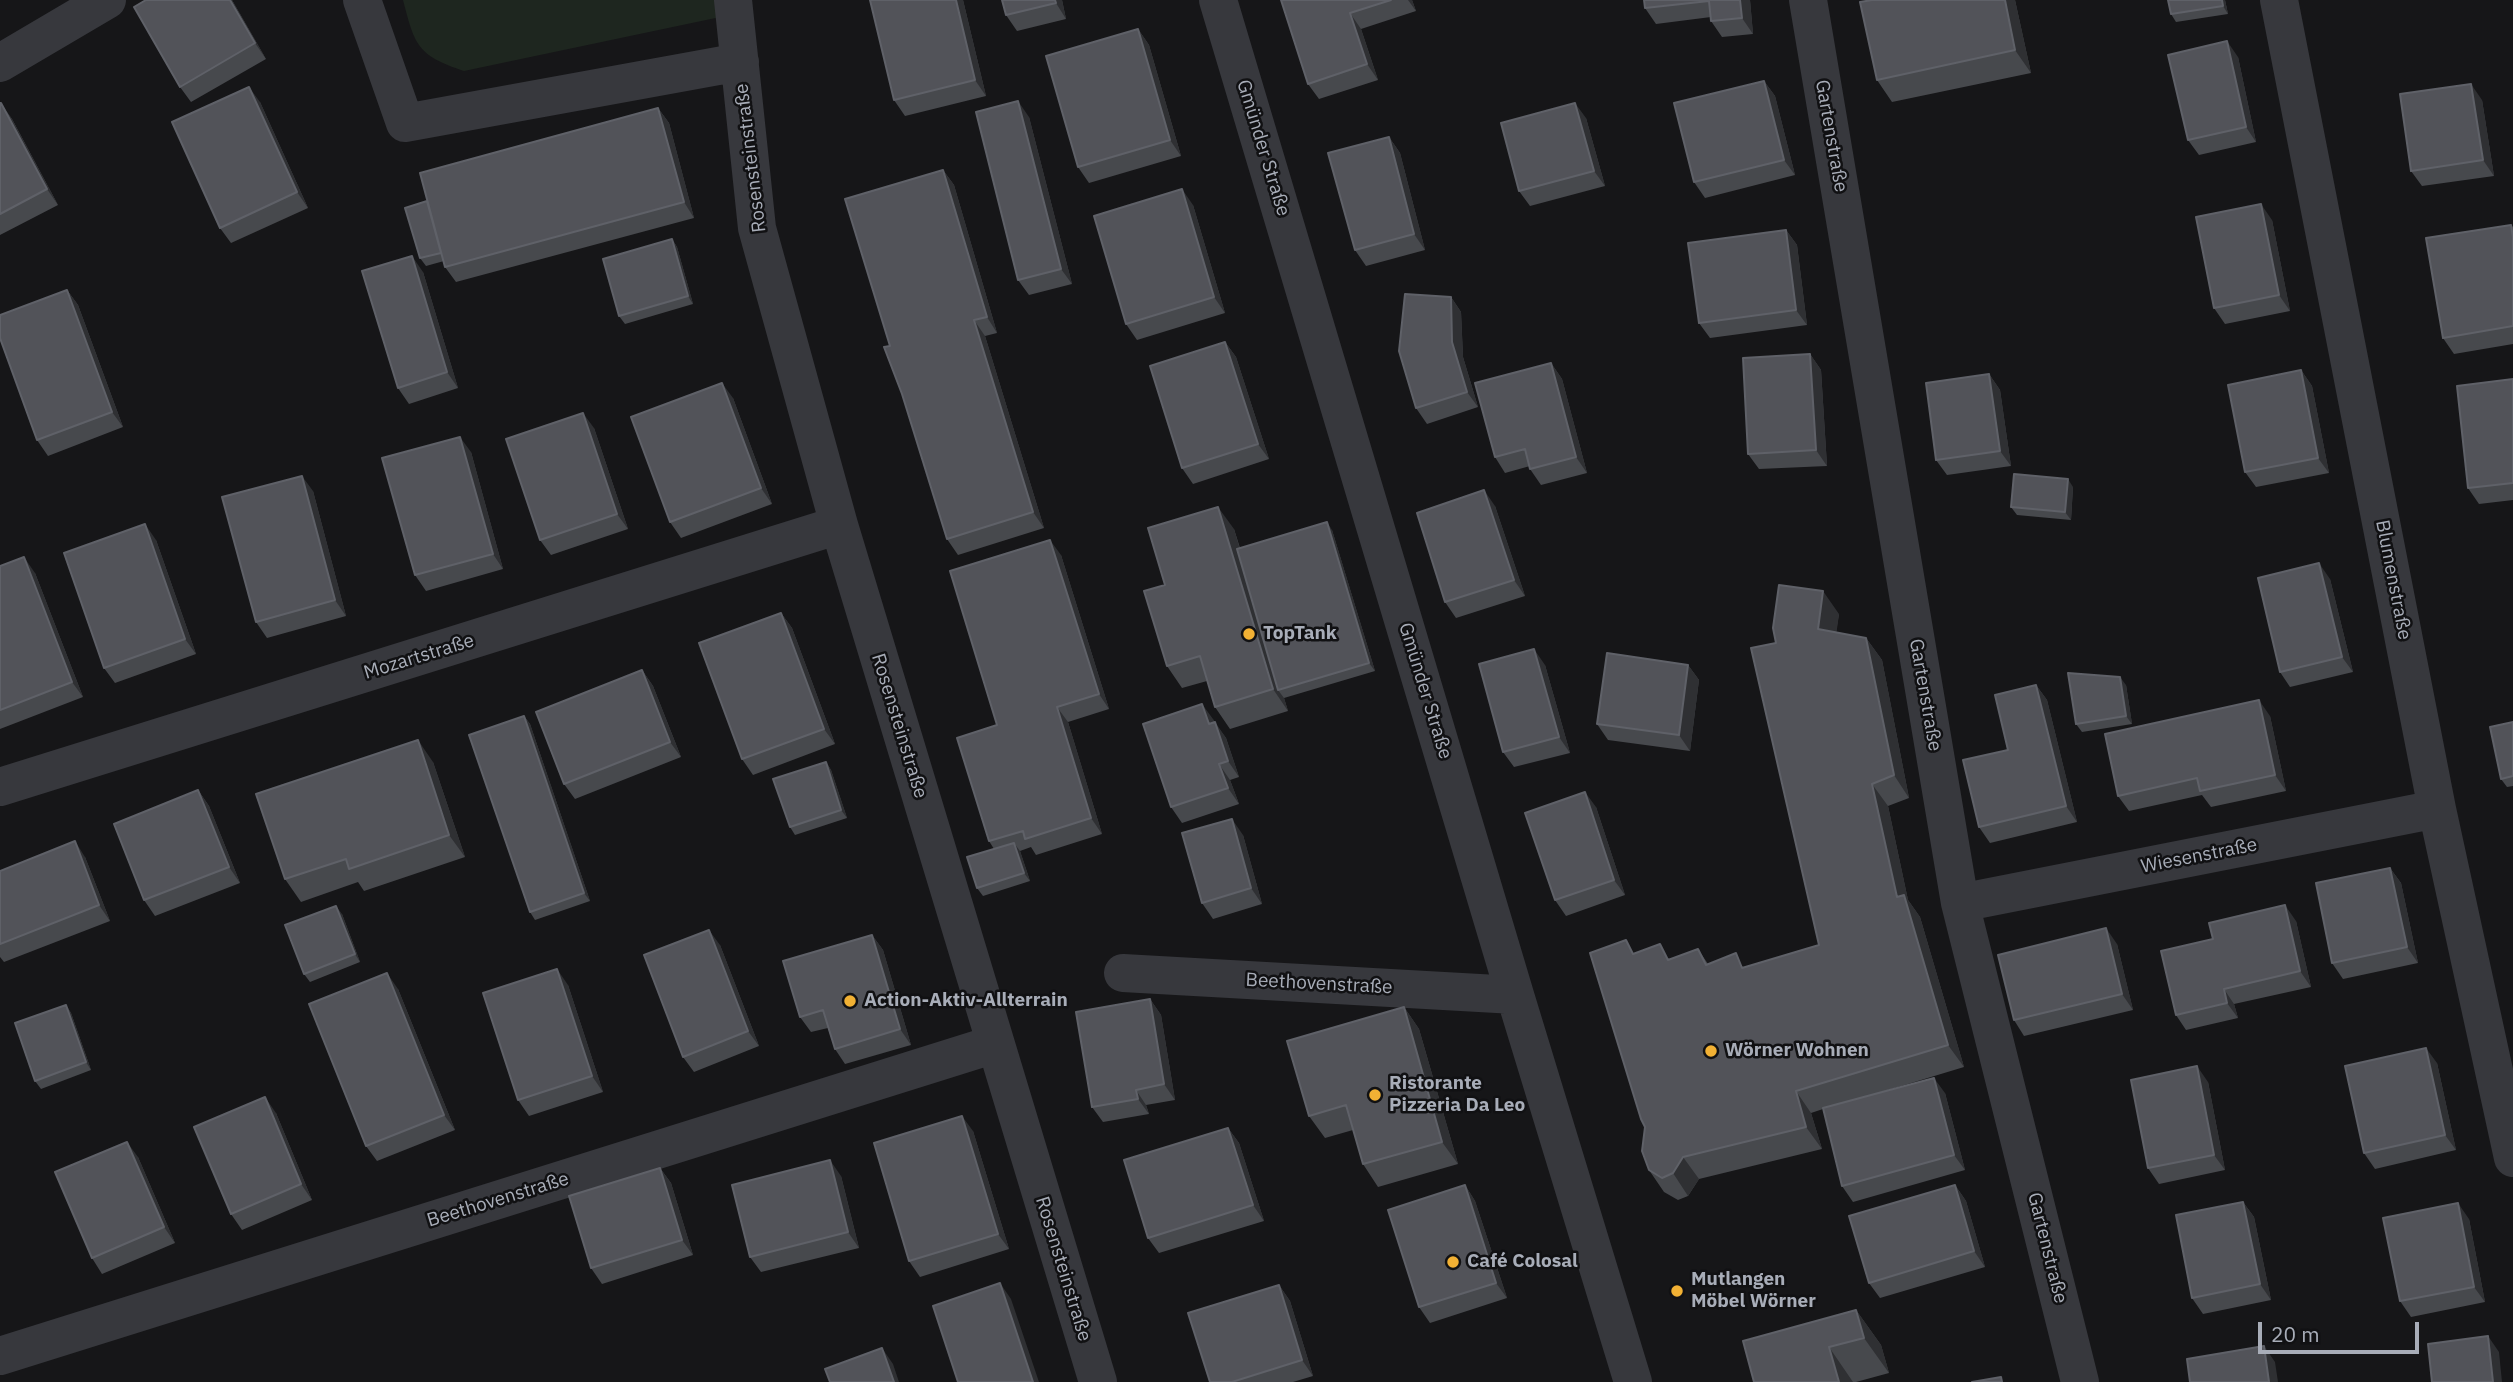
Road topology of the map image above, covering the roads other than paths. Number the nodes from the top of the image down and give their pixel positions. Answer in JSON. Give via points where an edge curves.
{"nodes":[{"id":1,"x":107,"y":0,"type":"edge"},
{"id":2,"x":362,"y":0,"type":"edge"},
{"id":3,"x":733,"y":0,"type":"edge"},
{"id":4,"x":1218,"y":0,"type":"edge"},
{"id":5,"x":1808,"y":0,"type":"edge"},
{"id":6,"x":2280,"y":0,"type":"edge"},
{"id":7,"x":740,"y":62,"type":"junction"},
{"id":8,"x":0,"y":63,"type":"edge"},
{"id":9,"x":839,"y":525,"type":"junction"},
{"id":10,"x":0,"y":787,"type":"edge"},
{"id":11,"x":2437,"y":809,"type":"junction"},
{"id":12,"x":1961,"y":903,"type":"junction"},
{"id":13,"x":1123,"y":973,"type":"dead end"},
{"id":14,"x":1515,"y":995,"type":"junction"},
{"id":15,"x":995,"y":1044,"type":"junction"},
{"id":16,"x":2513,"y":1158,"type":"edge"},
{"id":17,"x":0,"y":1356,"type":"edge"},
{"id":18,"x":1098,"y":1382,"type":"edge"},
{"id":19,"x":1633,"y":1382,"type":"edge"},
{"id":20,"x":2080,"y":1382,"type":"edge"}],
"edges":[{"from":1,"to":8,"type":"street"},
{"from":2,"to":7,"type":"street","name":"Rosensteinstraße","via":[[405,123]]},
{"from":3,"to":7,"type":"street","name":"Rosensteinstraße"},
{"from":4,"to":14,"type":"street","name":"Gmünder Straße"},
{"from":5,"to":12,"type":"street","name":"Gartenstraße"},
{"from":6,"to":11,"type":"street","name":"Blumenstraße"},
{"from":7,"to":9,"type":"street","name":"Rosensteinstraße","via":[[758,228]]},
{"from":9,"to":10,"type":"street","name":"Mozartstraße"},
{"from":9,"to":15,"type":"street","name":"Rosensteinstraße"},
{"from":11,"to":12,"type":"street","name":"Wiesenstraße"},
{"from":11,"to":16,"type":"street","name":"Blumenstraße"},
{"from":12,"to":20,"type":"street","name":"Gartenstraße"},
{"from":13,"to":14,"type":"street","name":"Beethovenstraße"},
{"from":14,"to":19,"type":"street","name":"Gmünder Straße"},
{"from":15,"to":17,"type":"street","name":"Beethovenstraße"},
{"from":15,"to":18,"type":"street","name":"Rosensteinstraße"}]}
